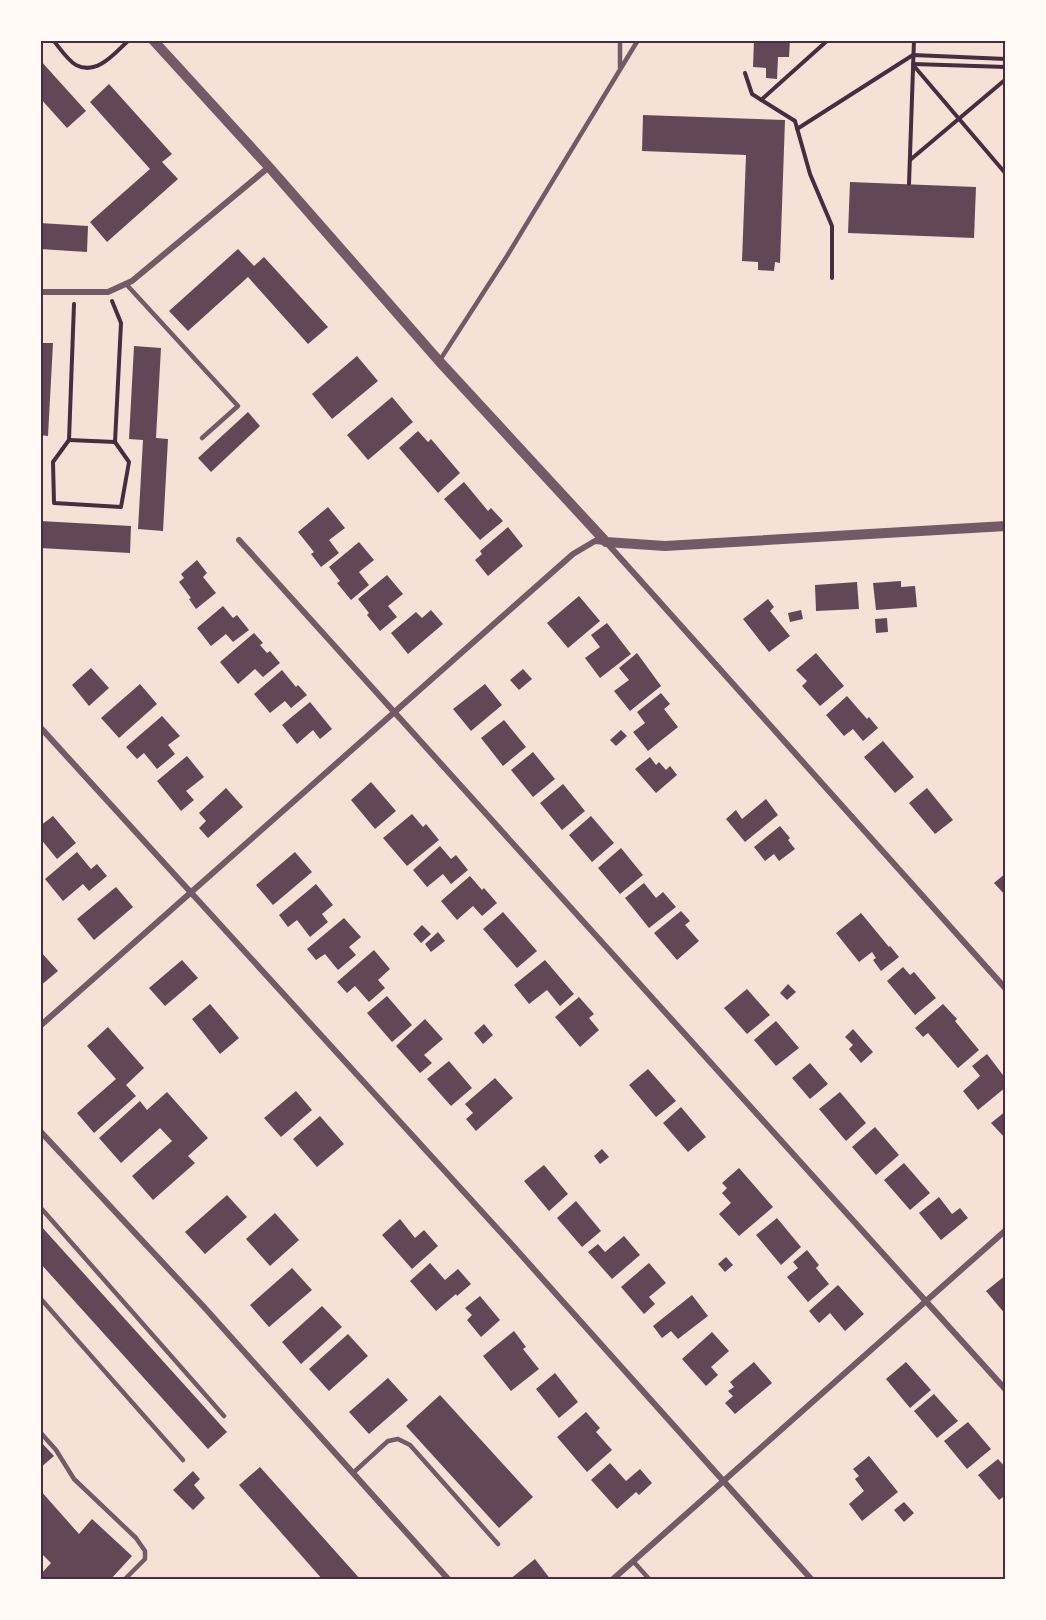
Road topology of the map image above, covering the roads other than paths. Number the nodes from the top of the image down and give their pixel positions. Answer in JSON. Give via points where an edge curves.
{"nodes":[{"id":1,"x":153,"y":40,"type":"edge"},
{"id":2,"x":620,"y":40,"type":"edge"},
{"id":3,"x":638,"y":40,"type":"edge"},
{"id":4,"x":620,"y":68,"type":"junction"},
{"id":5,"x":269,"y":167,"type":"junction"},
{"id":6,"x":126,"y":284,"type":"junction"},
{"id":7,"x":40,"y":292,"type":"edge"},
{"id":8,"x":439,"y":361,"type":"junction"},
{"id":9,"x":202,"y":438,"type":"dead end"},
{"id":10,"x":1005,"y":526,"type":"edge"},
{"id":11,"x":239,"y":540,"type":"dead end"},
{"id":12,"x":606,"y":542,"type":"junction"},
{"id":13,"x":395,"y":713,"type":"junction"},
{"id":14,"x":40,"y":728,"type":"edge"},
{"id":15,"x":192,"y":893,"type":"junction"},
{"id":16,"x":1005,"y":989,"type":"edge"},
{"id":17,"x":40,"y":1026,"type":"edge"},
{"id":18,"x":40,"y":1131,"type":"edge"},
{"id":19,"x":40,"y":1207,"type":"edge"},
{"id":20,"x":1005,"y":1230,"type":"edge"},
{"id":21,"x":40,"y":1298,"type":"edge"},
{"id":22,"x":924,"y":1301,"type":"junction"},
{"id":23,"x":1005,"y":1390,"type":"edge"},
{"id":24,"x":224,"y":1416,"type":"dead end"},
{"id":25,"x":40,"y":1432,"type":"edge"},
{"id":26,"x":183,"y":1460,"type":"dead end"},
{"id":27,"x":353,"y":1473,"type":"junction"},
{"id":28,"x":723,"y":1479,"type":"junction"},
{"id":29,"x":498,"y":1544,"type":"dead end"},
{"id":30,"x":633,"y":1561,"type":"junction"},
{"id":31,"x":124,"y":1580,"type":"edge"},
{"id":32,"x":449,"y":1580,"type":"edge"},
{"id":33,"x":612,"y":1580,"type":"edge"},
{"id":34,"x":650,"y":1580,"type":"edge"},
{"id":35,"x":812,"y":1580,"type":"edge"}],
"edges":[{"from":1,"to":5,"type":"street"},
{"from":2,"to":4,"type":"lane"},
{"from":3,"to":4,"type":"lane"},
{"from":4,"to":8,"type":"lane"},
{"from":5,"to":6,"type":"street"},
{"from":5,"to":8,"type":"street"},
{"from":6,"to":7,"type":"street","via":[[108,292]]},
{"from":6,"to":9,"type":"lane","via":[[238,406]]},
{"from":8,"to":12,"type":"street"},
{"from":10,"to":12,"type":"street","via":[[665,546]]},
{"from":11,"to":13,"type":"street"},
{"from":12,"to":13,"type":"street","via":[[595,541],[573,554]]},
{"from":12,"to":16,"type":"street"},
{"from":13,"to":15,"type":"street"},
{"from":13,"to":22,"type":"street"},
{"from":14,"to":15,"type":"street"},
{"from":15,"to":17,"type":"street"},
{"from":15,"to":28,"type":"street"},
{"from":18,"to":27,"type":"street"},
{"from":19,"to":24,"type":"lane"},
{"from":20,"to":22,"type":"street"},
{"from":21,"to":26,"type":"lane"},
{"from":22,"to":23,"type":"street"},
{"from":22,"to":28,"type":"street"},
{"from":25,"to":31,"type":"lane","via":[[74,1479],[145,1551],[144,1559]]},
{"from":27,"to":29,"type":"lane","via":[[388,1441],[399,1439],[410,1445]]},
{"from":27,"to":32,"type":"street"},
{"from":28,"to":30,"type":"street"},
{"from":28,"to":35,"type":"street"},
{"from":30,"to":33,"type":"street"},
{"from":30,"to":34,"type":"lane"}]}
